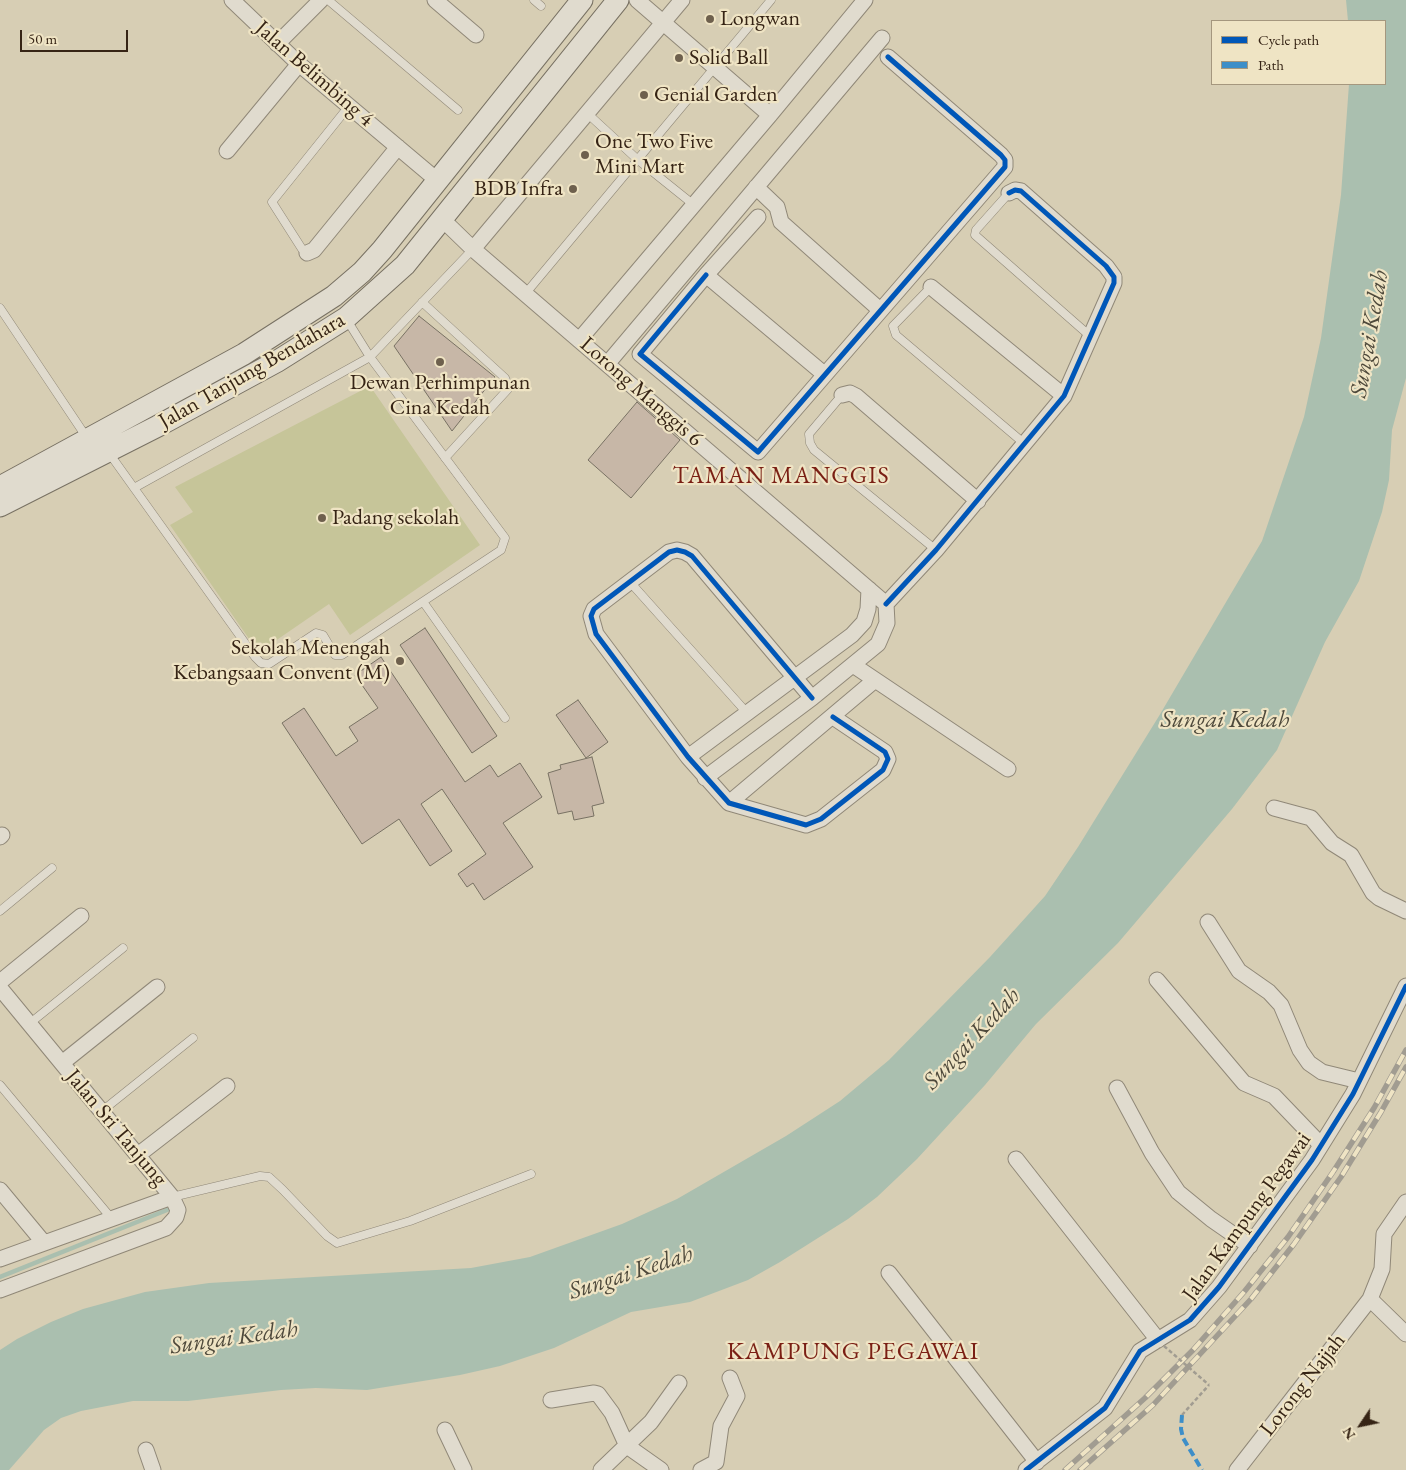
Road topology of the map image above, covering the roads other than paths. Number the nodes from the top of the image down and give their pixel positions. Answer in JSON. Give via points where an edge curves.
{"nodes":[{"id":1,"x":232,"y":0,"type":"edge"},
{"id":2,"x":321,"y":0,"type":"edge"},
{"id":3,"x":328,"y":0,"type":"edge"},
{"id":4,"x":435,"y":0,"type":"edge"},
{"id":5,"x":534,"y":0,"type":"edge"},
{"id":6,"x":582,"y":0,"type":"edge"},
{"id":7,"x":618,"y":0,"type":"edge"},
{"id":8,"x":637,"y":0,"type":"edge"},
{"id":9,"x":682,"y":0,"type":"edge"},
{"id":10,"x":771,"y":0,"type":"edge"},
{"id":11,"x":865,"y":0,"type":"edge"},
{"id":12,"x":541,"y":6,"type":"dead end"},
{"id":13,"x":663,"y":23,"type":"junction"},
{"id":14,"x":476,"y":35,"type":"dead end"},
{"id":15,"x":882,"y":38,"type":"dead end"},
{"id":16,"x":277,"y":44,"type":"junction"},
{"id":17,"x":888,"y":57,"type":"dead end"},
{"id":18,"x":299,"y":64,"type":"junction"},
{"id":19,"x":715,"y":68,"type":"junction"},
{"id":20,"x":349,"y":106,"type":"junction"},
{"id":21,"x":458,"y":110,"type":"dead end"},
{"id":22,"x":588,"y":114,"type":"junction"},
{"id":23,"x":770,"y":116,"type":"junction"},
{"id":24,"x":398,"y":147,"type":"junction"},
{"id":25,"x":228,"y":151,"type":"dead end"},
{"id":26,"x":638,"y":160,"type":"junction"},
{"id":27,"x":438,"y":181,"type":"junction"},
{"id":28,"x":756,"y":187,"type":"junction"},
{"id":29,"x":1009,"y":192,"type":"joint"},
{"id":30,"x":742,"y":204,"type":"junction"},
{"id":31,"x":694,"y":205,"type":"junction"},
{"id":32,"x":758,"y":217,"type":"junction"},
{"id":33,"x":442,"y":219,"type":"junction"},
{"id":34,"x":781,"y":222,"type":"junction"},
{"id":35,"x":473,"y":249,"type":"junction"},
{"id":36,"x":307,"y":253,"type":"joint"},
{"id":37,"x":706,"y":275,"type":"junction"},
{"id":38,"x":931,"y":287,"type":"joint"},
{"id":39,"x":526,"y":292,"type":"junction"},
{"id":40,"x":422,"y":302,"type":"junction"},
{"id":41,"x":0,"y":308,"type":"edge"},
{"id":42,"x":880,"y":310,"type":"junction"},
{"id":43,"x":346,"y":318,"type":"junction"},
{"id":44,"x":1090,"y":336,"type":"junction"},
{"id":45,"x":580,"y":339,"type":"junction"},
{"id":46,"x":370,"y":357,"type":"junction"},
{"id":47,"x":608,"y":363,"type":"junction"},
{"id":48,"x":824,"y":374,"type":"junction"},
{"id":49,"x":842,"y":395,"type":"joint"},
{"id":50,"x":1064,"y":396,"type":"junction"},
{"id":51,"x":88,"y":440,"type":"junction"},
{"id":52,"x":1026,"y":445,"type":"junction"},
{"id":53,"x":108,"y":450,"type":"junction"},
{"id":54,"x":445,"y":458,"type":"junction"},
{"id":55,"x":0,"y":487,"type":"edge"},
{"id":56,"x":134,"y":488,"type":"junction"},
{"id":57,"x":978,"y":501,"type":"junction"},
{"id":58,"x":0,"y":506,"type":"edge"},
{"id":59,"x":936,"y":550,"type":"junction"},
{"id":60,"x":630,"y":582,"type":"junction"},
{"id":61,"x":869,"y":589,"type":"junction"},
{"id":62,"x":424,"y":603,"type":"junction"},
{"id":63,"x":886,"y":604,"type":"junction"},
{"id":64,"x":853,"y":665,"type":"junction"},
{"id":65,"x":796,"y":678,"type":"junction"},
{"id":66,"x":875,"y":680,"type":"junction"},
{"id":67,"x":812,"y":698,"type":"junction"},
{"id":68,"x":748,"y":714,"type":"junction"},
{"id":69,"x":833,"y":717,"type":"junction"},
{"id":70,"x":505,"y":718,"type":"dead end"},
{"id":71,"x":688,"y":757,"type":"junction"},
{"id":72,"x":1008,"y":769,"type":"dead end"},
{"id":73,"x":705,"y":778,"type":"junction"},
{"id":74,"x":729,"y":803,"type":"junction"},
{"id":75,"x":1274,"y":808,"type":"dead end"},
{"id":76,"x":52,"y":868,"type":"dead end"},
{"id":77,"x":0,"y":911,"type":"edge"},
{"id":78,"x":1406,"y":911,"type":"edge"},
{"id":79,"x":81,"y":916,"type":"dead end"},
{"id":80,"x":1208,"y":922,"type":"dead end"},
{"id":81,"x":123,"y":948,"type":"dead end"},
{"id":82,"x":1157,"y":980,"type":"dead end"},
{"id":83,"x":0,"y":982,"type":"edge"},
{"id":84,"x":1406,"y":986,"type":"edge"},
{"id":85,"x":157,"y":987,"type":"dead end"},
{"id":86,"x":0,"y":988,"type":"edge"},
{"id":87,"x":29,"y":1024,"type":"junction"},
{"id":88,"x":193,"y":1038,"type":"dead end"},
{"id":89,"x":62,"y":1063,"type":"junction"},
{"id":90,"x":1359,"y":1081,"type":"junction"},
{"id":91,"x":0,"y":1085,"type":"edge"},
{"id":92,"x":227,"y":1086,"type":"dead end"},
{"id":93,"x":1117,"y":1088,"type":"dead end"},
{"id":94,"x":102,"y":1111,"type":"junction"},
{"id":95,"x":1321,"y":1145,"type":"junction"},
{"id":96,"x":138,"y":1155,"type":"junction"},
{"id":97,"x":1016,"y":1160,"type":"dead end"},
{"id":98,"x":531,"y":1174,"type":"dead end"},
{"id":99,"x":0,"y":1190,"type":"edge"},
{"id":100,"x":172,"y":1197,"type":"junction"},
{"id":101,"x":1406,"y":1202,"type":"edge"},
{"id":102,"x":112,"y":1219,"type":"junction"},
{"id":103,"x":44,"y":1243,"type":"junction"},
{"id":104,"x":1250,"y":1246,"type":"junction"},
{"id":105,"x":0,"y":1259,"type":"edge"},
{"id":106,"x":889,"y":1273,"type":"dead end"},
{"id":107,"x":0,"y":1290,"type":"edge"},
{"id":108,"x":1370,"y":1299,"type":"junction"},
{"id":109,"x":1406,"y":1334,"type":"edge"},
{"id":110,"x":1161,"y":1343,"type":"junction"},
{"id":111,"x":730,"y":1378,"type":"dead end"},
{"id":112,"x":680,"y":1384,"type":"dead end"},
{"id":113,"x":551,"y":1400,"type":"dead end"},
{"id":114,"x":445,"y":1430,"type":"dead end"},
{"id":115,"x":627,"y":1446,"type":"junction"},
{"id":116,"x":146,"y":1450,"type":"dead end"},
{"id":117,"x":1032,"y":1466,"type":"edge"},
{"id":118,"x":153,"y":1470,"type":"edge"},
{"id":119,"x":464,"y":1470,"type":"edge"},
{"id":120,"x":601,"y":1470,"type":"edge"},
{"id":121,"x":661,"y":1470,"type":"edge"},
{"id":122,"x":700,"y":1470,"type":"edge"},
{"id":123,"x":1237,"y":1470,"type":"edge"}],
"edges":[{"from":1,"to":16,"type":"street","name":"Jalan Belimbing 4"},
{"from":2,"to":16,"type":"street"},
{"from":3,"to":21,"type":"lane"},
{"from":4,"to":14,"type":"street"},
{"from":5,"to":12,"type":"lane"},
{"from":6,"to":27,"type":"main road","name":"Jalan Tanjung Bendahara"},
{"from":7,"to":33,"type":"main road","name":"Jalan Tanjung Bendahara"},
{"from":8,"to":13,"type":"street"},
{"from":9,"to":13,"type":"street"},
{"from":10,"to":19,"type":"lane"},
{"from":11,"to":23,"type":"street"},
{"from":13,"to":19,"type":"street"},
{"from":13,"to":22,"type":"street"},
{"from":15,"to":28,"type":"street"},
{"from":16,"to":18,"type":"street","name":"Jalan Belimbing 4"},
{"from":17,"to":42,"type":"street","via":[[1005,160],[1005,167]]},
{"from":18,"to":20,"type":"street","name":"Jalan Belimbing 4"},
{"from":18,"to":25,"type":"street"},
{"from":19,"to":23,"type":"street"},
{"from":19,"to":26,"type":"lane"},
{"from":20,"to":24,"type":"street","name":"Jalan Belimbing 4"},
{"from":20,"to":36,"type":"lane","via":[[273,198],[273,206]]},
{"from":22,"to":26,"type":"lane"},
{"from":22,"to":35,"type":"street"},
{"from":23,"to":31,"type":"street"},
{"from":24,"to":27,"type":"street","name":"Jalan Belimbing 4"},
{"from":24,"to":36,"type":"street","via":[[314,250]]},
{"from":26,"to":31,"type":"lane"},
{"from":26,"to":39,"type":"lane"},
{"from":27,"to":51,"type":"main road","name":"Jalan Tanjung Bendahara","via":[[382,250],[334,296],[244,354]]},
{"from":28,"to":30,"type":"street"},
{"from":28,"to":34,"type":"street","via":[[778,207]]},
{"from":29,"to":44,"type":"street","via":[[1021,191],[1111,273],[1114,283]]},
{"from":29,"to":44,"type":"lane","via":[[975,235]]},
{"from":30,"to":32,"type":"street"},
{"from":30,"to":47,"type":"street"},
{"from":31,"to":45,"type":"street"},
{"from":32,"to":34,"type":"street","via":[[766,222]]},
{"from":32,"to":37,"type":"street"},
{"from":33,"to":35,"type":"street","name":"Lorong Manggis 6"},
{"from":33,"to":43,"type":"main road","name":"Jalan Tanjung Bendahara","via":[[405,265]]},
{"from":34,"to":42,"type":"street"},
{"from":35,"to":39,"type":"street","name":"Lorong Manggis 6"},
{"from":35,"to":40,"type":"lane"},
{"from":37,"to":48,"type":"street"},
{"from":37,"to":48,"type":"street","via":[[640,354],[758,452]]},
{"from":38,"to":50,"type":"street"},
{"from":38,"to":52,"type":"lane","via":[[893,326],[896,335]]},
{"from":39,"to":45,"type":"street","name":"Lorong Manggis 6"},
{"from":40,"to":46,"type":"lane"},
{"from":40,"to":54,"type":"lane","via":[[508,383],[509,388]]},
{"from":41,"to":51,"type":"lane"},
{"from":42,"to":48,"type":"street"},
{"from":43,"to":46,"type":"lane"},
{"from":43,"to":53,"type":"main road","name":"Jalan Tanjung Bendahara","via":[[276,362]]},
{"from":44,"to":50,"type":"street"},
{"from":45,"to":47,"type":"street","name":"Lorong Manggis 6"},
{"from":46,"to":54,"type":"lane"},
{"from":46,"to":56,"type":"lane"},
{"from":47,"to":61,"type":"street","name":"Lorong Manggis 6"},
{"from":49,"to":57,"type":"street","via":[[850,393],[856,396]]},
{"from":49,"to":59,"type":"lane","via":[[809,434],[814,450]]},
{"from":50,"to":52,"type":"street"},
{"from":51,"to":55,"type":"main road","name":"Jalan Tanjung Bendahara"},
{"from":52,"to":57,"type":"street"},
{"from":53,"to":56,"type":"lane"},
{"from":53,"to":58,"type":"main road","name":"Jalan Tanjung Bendahara"},
{"from":54,"to":62,"type":"lane","via":[[505,538],[504,546]]},
{"from":56,"to":62,"type":"lane","via":[[261,663],[269,664],[316,633],[323,635],[335,655],[342,655]]},
{"from":57,"to":59,"type":"street"},
{"from":59,"to":63,"type":"street"},
{"from":60,"to":65,"type":"street","via":[[669,552],[677,550],[692,556]]},
{"from":60,"to":68,"type":"lane"},
{"from":60,"to":71,"type":"street","via":[[594,608],[592,624],[596,634]]},
{"from":61,"to":63,"type":"street","name":"Lorong Manggis 6"},
{"from":61,"to":65,"type":"street","via":[[864,622]]},
{"from":62,"to":70,"type":"lane"},
{"from":63,"to":64,"type":"street","via":[[887,623],[881,639]]},
{"from":64,"to":66,"type":"street"},
{"from":64,"to":67,"type":"street"},
{"from":65,"to":67,"type":"street"},
{"from":65,"to":68,"type":"street"},
{"from":66,"to":69,"type":"street"},
{"from":66,"to":72,"type":"street"},
{"from":67,"to":73,"type":"street"},
{"from":68,"to":71,"type":"street"},
{"from":69,"to":74,"type":"street"},
{"from":69,"to":74,"type":"street","via":[[885,752],[888,759],[883,770],[821,819],[806,825]]},
{"from":71,"to":73,"type":"street"},
{"from":73,"to":74,"type":"street"},
{"from":75,"to":78,"type":"street","via":[[1311,818],[1332,843],[1351,855],[1378,898]]},
{"from":76,"to":77,"type":"lane"},
{"from":79,"to":83,"type":"street"},
{"from":80,"to":90,"type":"street","via":[[1239,971],[1269,992],[1281,1005],[1309,1063],[1322,1072]]},
{"from":81,"to":87,"type":"lane"},
{"from":82,"to":95,"type":"street","via":[[1244,1083],[1274,1096]]},
{"from":84,"to":90,"type":"street","name":"Jalan Kampung Pegawai"},
{"from":85,"to":89,"type":"street"},
{"from":86,"to":87,"type":"street","name":"Jalan Sri Tanjung"},
{"from":87,"to":89,"type":"street","name":"Jalan Sri Tanjung"},
{"from":88,"to":94,"type":"lane"},
{"from":89,"to":94,"type":"street","name":"Jalan Sri Tanjung"},
{"from":90,"to":95,"type":"street","name":"Jalan Kampung Pegawai"},
{"from":91,"to":102,"type":"lane"},
{"from":92,"to":96,"type":"street"},
{"from":93,"to":104,"type":"street","via":[[1152,1153],[1178,1192]]},
{"from":94,"to":96,"type":"street","name":"Jalan Sri Tanjung"},
{"from":95,"to":104,"type":"street","name":"Jalan Kampung Pegawai"},
{"from":96,"to":100,"type":"street","name":"Jalan Sri Tanjung"},
{"from":97,"to":110,"type":"street"},
{"from":98,"to":100,"type":"lane","via":[[410,1221],[337,1243],[269,1177],[260,1176]]},
{"from":99,"to":103,"type":"street"},
{"from":100,"to":102,"type":"street","name":"Jalan Sri Tanjung"},
{"from":100,"to":107,"type":"street","via":[[178,1210],[166,1228]]},
{"from":101,"to":108,"type":"street","name":"Lorong Najjah","via":[[1384,1234],[1382,1269]]},
{"from":102,"to":103,"type":"street","name":"Jalan Sri Tanjung"},
{"from":103,"to":105,"type":"street","name":"Jalan Sri Tanjung"},
{"from":104,"to":110,"type":"street","name":"Jalan Kampung Pegawai","via":[[1190,1320]]},
{"from":106,"to":117,"type":"street"},
{"from":108,"to":109,"type":"street"},
{"from":108,"to":123,"type":"street","name":"Lorong Najjah"},
{"from":110,"to":117,"type":"street","name":"Jalan Kampung Pegawai","via":[[1140,1351],[1105,1408]]},
{"from":111,"to":122,"type":"street","via":[[737,1396],[721,1426],[716,1462]]},
{"from":112,"to":115,"type":"street","via":[[662,1409]]},
{"from":113,"to":115,"type":"street","via":[[598,1394],[612,1413]]},
{"from":114,"to":119,"type":"street"},
{"from":115,"to":120,"type":"street"},
{"from":115,"to":121,"type":"street"},
{"from":116,"to":118,"type":"street"}]}
